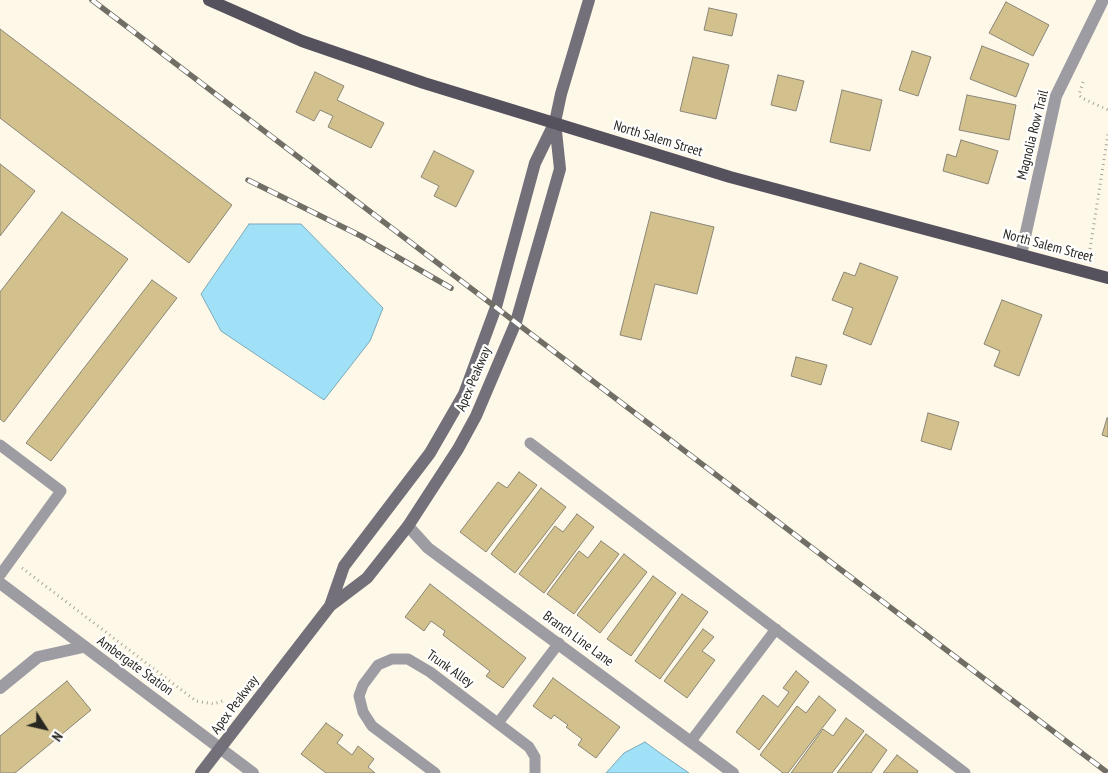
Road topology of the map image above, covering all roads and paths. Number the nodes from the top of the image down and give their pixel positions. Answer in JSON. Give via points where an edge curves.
{"nodes":[{"id":1,"x":209,"y":0,"type":"edge"},
{"id":2,"x":589,"y":0,"type":"edge"},
{"id":3,"x":1103,"y":0,"type":"edge"},
{"id":4,"x":1086,"y":75,"type":"dead end"},
{"id":5,"x":1108,"y":110,"type":"edge"},
{"id":6,"x":555,"y":122,"type":"junction"},
{"id":7,"x":1108,"y":134,"type":"edge"},
{"id":8,"x":1090,"y":249,"type":"dead end"},
{"id":9,"x":1021,"y":255,"type":"junction"},
{"id":10,"x":1108,"y":278,"type":"edge"},
{"id":11,"x":530,"y":443,"type":"dead end"},
{"id":12,"x":0,"y":445,"type":"edge"},
{"id":13,"x":408,"y":526,"type":"junction"},
{"id":14,"x":11,"y":560,"type":"junction"},
{"id":15,"x":0,"y":575,"type":"edge"},
{"id":16,"x":0,"y":583,"type":"edge"},
{"id":17,"x":330,"y":606,"type":"junction"},
{"id":18,"x":776,"y":629,"type":"junction"},
{"id":19,"x":559,"y":644,"type":"junction"},
{"id":20,"x":83,"y":647,"type":"junction"},
{"id":21,"x":0,"y":688,"type":"edge"},
{"id":22,"x":225,"y":700,"type":"dead end"},
{"id":23,"x":498,"y":723,"type":"junction"},
{"id":24,"x":691,"y":741,"type":"junction"},
{"id":25,"x":220,"y":749,"type":"junction"},
{"id":26,"x":200,"y":773,"type":"edge"},
{"id":27,"x":252,"y":773,"type":"edge"},
{"id":28,"x":435,"y":773,"type":"edge"},
{"id":29,"x":535,"y":773,"type":"edge"},
{"id":30,"x":733,"y":773,"type":"edge"},
{"id":31,"x":966,"y":773,"type":"edge"}],
"edges":[{"from":1,"to":6,"type":"main road","name":"North Salem Street","via":[[302,41],[424,84]]},
{"from":2,"to":6,"type":"main road","name":"Apex Peakway"},
{"from":3,"to":9,"type":"street","name":"Magnolia Row Trail","via":[[1056,96]]},
{"from":4,"to":5,"type":"path","via":[[1079,95],[1087,102]]},
{"from":6,"to":9,"type":"main road","name":"North Salem Street","via":[[730,177]]},
{"from":6,"to":13,"type":"main road","name":"Apex Peakway","via":[[560,170],[516,322],[476,416]]},
{"from":6,"to":17,"type":"main road","name":"Apex Peakway","via":[[535,163],[496,307],[464,394],[430,454],[344,566]]},
{"from":7,"to":8,"type":"path"},
{"from":9,"to":10,"type":"main road","name":"North Salem Street"},
{"from":11,"to":18,"type":"lane"},
{"from":12,"to":14,"type":"lane","via":[[61,491]]},
{"from":13,"to":17,"type":"main road","name":"Apex Peakway","via":[[367,578]]},
{"from":13,"to":19,"type":"street","name":"Branch Line Lane","via":[[428,548]]},
{"from":14,"to":15,"type":"lane"},
{"from":14,"to":22,"type":"path","via":[[196,701],[214,704]]},
{"from":16,"to":20,"type":"street","name":"Ambergate Station"},
{"from":17,"to":25,"type":"main road","name":"Apex Peakway"},
{"from":18,"to":24,"type":"lane"},
{"from":18,"to":31,"type":"lane"},
{"from":19,"to":23,"type":"lane"},
{"from":19,"to":24,"type":"street","name":"Branch Line Lane"},
{"from":20,"to":21,"type":"street","via":[[38,657]]},
{"from":20,"to":25,"type":"street","name":"Ambergate Station"},
{"from":23,"to":28,"type":"lane","name":"Trunk Alley","via":[[408,659],[392,659],[378,665],[361,690],[362,712],[372,726]]},
{"from":23,"to":29,"type":"lane","name":"Trunk Alley","via":[[529,747],[536,757]]},
{"from":24,"to":30,"type":"street","name":"Branch Line Lane"},
{"from":25,"to":26,"type":"main road","name":"Apex Peakway"},
{"from":25,"to":27,"type":"street","name":"Ambergate Station"}]}
